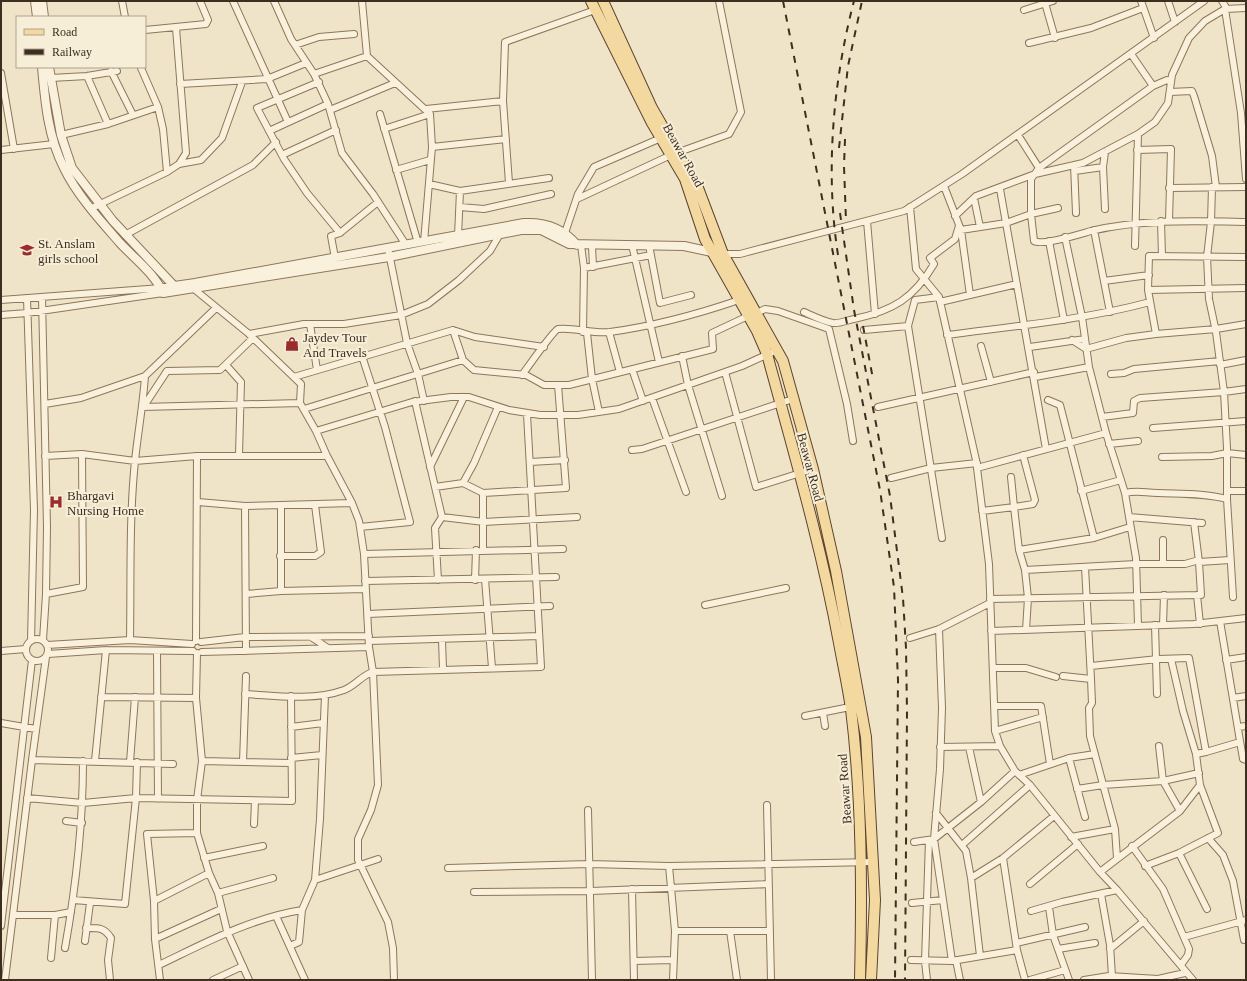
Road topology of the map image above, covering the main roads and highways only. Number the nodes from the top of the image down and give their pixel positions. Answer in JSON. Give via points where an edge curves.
{"nodes":[{"id":1,"x":603,"y":1,"type":"edge"},
{"id":2,"x":593,"y":5,"type":"edge"},
{"id":3,"x":675,"y":153,"type":"junction"},
{"id":4,"x":718,"y":253,"type":"junction"},
{"id":5,"x":752,"y":314,"type":"junction"},
{"id":6,"x":857,"y":682,"type":"junction"},
{"id":7,"x":846,"y":684,"type":"junction"},
{"id":8,"x":860,"y":980,"type":"edge"},
{"id":9,"x":872,"y":980,"type":"edge"}],
"edges":[{"from":1,"to":3,"type":"main road","name":"Beawar Road"},
{"from":2,"to":3,"type":"main road","name":"Beawar Road","via":[[661,138]]},
{"from":3,"to":4,"type":"main road","name":"Beawar Road","via":[[702,231]]},
{"from":4,"to":5,"type":"main road","name":"Beawar Road"},
{"from":4,"to":5,"type":"main road","name":"Beawar Road","via":[[739,300]]},
{"from":5,"to":6,"type":"main road","name":"Beawar Road","via":[[783,361],[813,468]]},
{"from":5,"to":7,"type":"main road","name":"Beawar Road","via":[[767,354],[826,574]]},
{"from":6,"to":7,"type":"main road"},
{"from":6,"to":9,"type":"main road","name":"Beawar Road","via":[[866,737],[874,862]]},
{"from":7,"to":8,"type":"main road","name":"Beawar Road","via":[[858,772]]}]}
